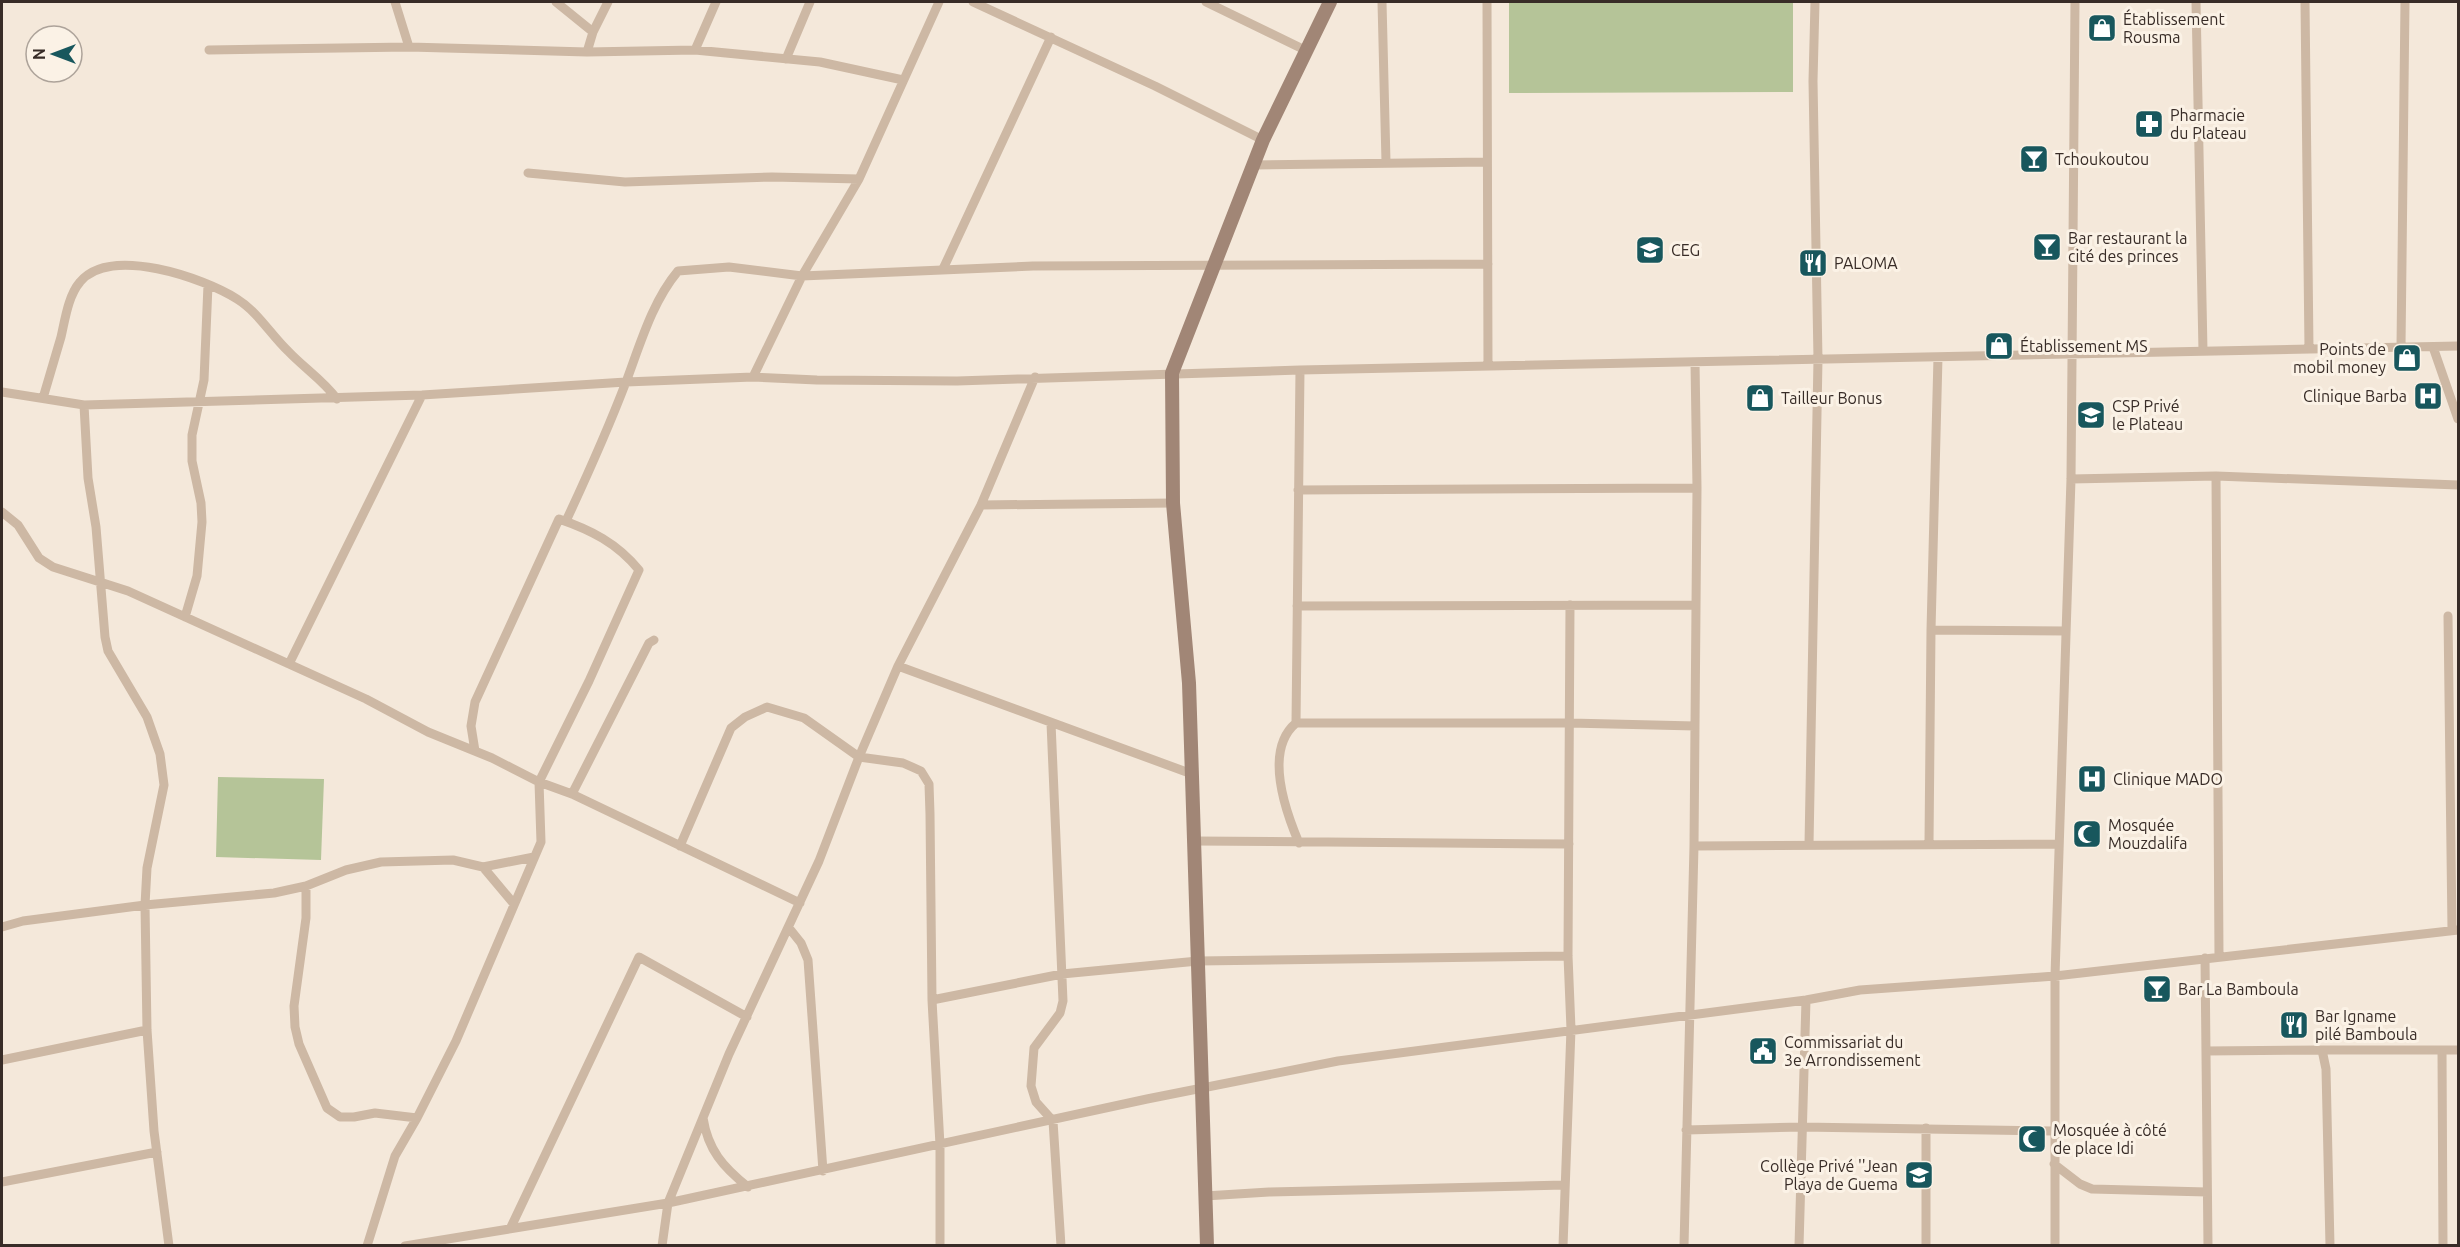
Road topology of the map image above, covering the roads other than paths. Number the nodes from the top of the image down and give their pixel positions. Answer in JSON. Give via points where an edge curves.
{"nodes":[{"id":1,"x":395,"y":2,"type":"edge"},
{"id":2,"x":556,"y":2,"type":"edge"},
{"id":3,"x":608,"y":2,"type":"edge"},
{"id":4,"x":716,"y":2,"type":"edge"},
{"id":5,"x":810,"y":2,"type":"edge"},
{"id":6,"x":939,"y":2,"type":"edge"},
{"id":7,"x":973,"y":2,"type":"edge"},
{"id":8,"x":1206,"y":2,"type":"edge"},
{"id":9,"x":1330,"y":2,"type":"edge"},
{"id":10,"x":1382,"y":2,"type":"edge"},
{"id":11,"x":1487,"y":2,"type":"edge"},
{"id":12,"x":1815,"y":2,"type":"edge"},
{"id":13,"x":2075,"y":2,"type":"edge"},
{"id":14,"x":2196,"y":2,"type":"edge"},
{"id":15,"x":2305,"y":2,"type":"edge"},
{"id":16,"x":2405,"y":2,"type":"edge"},
{"id":17,"x":593,"y":32,"type":"junction"},
{"id":18,"x":1051,"y":38,"type":"junction"},
{"id":19,"x":409,"y":47,"type":"junction"},
{"id":20,"x":209,"y":50,"type":"dead end"},
{"id":21,"x":695,"y":50,"type":"junction"},
{"id":22,"x":1307,"y":51,"type":"junction"},
{"id":23,"x":587,"y":52,"type":"junction"},
{"id":24,"x":786,"y":59,"type":"junction"},
{"id":25,"x":903,"y":80,"type":"junction"},
{"id":26,"x":1263,"y":140,"type":"junction"},
{"id":27,"x":1386,"y":162,"type":"junction"},
{"id":28,"x":1487,"y":162,"type":"junction"},
{"id":29,"x":1254,"y":165,"type":"junction"},
{"id":30,"x":528,"y":173,"type":"dead end"},
{"id":31,"x":859,"y":179,"type":"junction"},
{"id":32,"x":1488,"y":264,"type":"junction"},
{"id":33,"x":1214,"y":265,"type":"junction"},
{"id":34,"x":943,"y":269,"type":"junction"},
{"id":35,"x":802,"y":276,"type":"junction"},
{"id":36,"x":208,"y":285,"type":"junction"},
{"id":37,"x":2433,"y":346,"type":"junction"},
{"id":38,"x":2458,"y":346,"type":"edge"},
{"id":39,"x":2401,"y":347,"type":"junction"},
{"id":40,"x":2309,"y":349,"type":"junction"},
{"id":41,"x":2203,"y":351,"type":"junction"},
{"id":42,"x":2073,"y":354,"type":"junction"},
{"id":43,"x":1938,"y":357,"type":"junction"},
{"id":44,"x":1818,"y":359,"type":"junction"},
{"id":45,"x":1695,"y":362,"type":"junction"},
{"id":46,"x":1488,"y":366,"type":"junction"},
{"id":47,"x":1300,"y":370,"type":"junction"},
{"id":48,"x":1172,"y":373,"type":"junction"},
{"id":49,"x":753,"y":377,"type":"junction"},
{"id":50,"x":1035,"y":377,"type":"junction"},
{"id":51,"x":626,"y":382,"type":"junction"},
{"id":52,"x":2,"y":392,"type":"edge"},
{"id":53,"x":422,"y":395,"type":"junction"},
{"id":54,"x":43,"y":398,"type":"junction"},
{"id":55,"x":337,"y":399,"type":"junction"},
{"id":56,"x":200,"y":403,"type":"junction"},
{"id":57,"x":84,"y":405,"type":"junction"},
{"id":58,"x":2458,"y":419,"type":"edge"},
{"id":59,"x":2216,"y":476,"type":"junction"},
{"id":60,"x":2071,"y":479,"type":"junction"},
{"id":61,"x":2458,"y":485,"type":"edge"},
{"id":62,"x":1697,"y":488,"type":"junction"},
{"id":63,"x":1298,"y":490,"type":"junction"},
{"id":64,"x":1173,"y":503,"type":"junction"},
{"id":65,"x":981,"y":505,"type":"junction"},
{"id":66,"x":2,"y":512,"type":"edge"},
{"id":67,"x":566,"y":521,"type":"junction"},
{"id":68,"x":102,"y":581,"type":"junction"},
{"id":69,"x":1570,"y":605,"type":"junction"},
{"id":70,"x":1696,"y":605,"type":"junction"},
{"id":71,"x":1297,"y":606,"type":"junction"},
{"id":72,"x":2448,"y":616,"type":"dead end"},
{"id":73,"x":185,"y":617,"type":"junction"},
{"id":74,"x":1931,"y":630,"type":"junction"},
{"id":75,"x":2066,"y":631,"type":"junction"},
{"id":76,"x":654,"y":639,"type":"dead end"},
{"id":77,"x":289,"y":664,"type":"junction"},
{"id":78,"x":898,"y":666,"type":"junction"},
{"id":79,"x":1051,"y":723,"type":"junction"},
{"id":80,"x":1296,"y":723,"type":"junction"},
{"id":81,"x":1570,"y":723,"type":"junction"},
{"id":82,"x":1695,"y":726,"type":"junction"},
{"id":83,"x":475,"y":751,"type":"junction"},
{"id":84,"x":859,"y":757,"type":"junction"},
{"id":85,"x":1192,"y":774,"type":"junction"},
{"id":86,"x":539,"y":782,"type":"junction"},
{"id":87,"x":572,"y":794,"type":"junction"},
{"id":88,"x":1194,"y":841,"type":"junction"},
{"id":89,"x":1299,"y":843,"type":"junction"},
{"id":90,"x":1929,"y":843,"type":"junction"},
{"id":91,"x":1569,"y":844,"type":"junction"},
{"id":92,"x":2060,"y":844,"type":"junction"},
{"id":93,"x":1809,"y":845,"type":"junction"},
{"id":94,"x":680,"y":846,"type":"junction"},
{"id":95,"x":1694,"y":846,"type":"junction"},
{"id":96,"x":534,"y":857,"type":"junction"},
{"id":97,"x":483,"y":867,"type":"junction"},
{"id":98,"x":306,"y":886,"type":"junction"},
{"id":99,"x":800,"y":903,"type":"junction"},
{"id":100,"x":514,"y":904,"type":"junction"},
{"id":101,"x":146,"y":905,"type":"junction"},
{"id":102,"x":2,"y":927,"type":"edge"},
{"id":103,"x":789,"y":928,"type":"junction"},
{"id":104,"x":2455,"y":930,"type":"edge"},
{"id":105,"x":1568,"y":956,"type":"junction"},
{"id":106,"x":2219,"y":956,"type":"junction"},
{"id":107,"x":2205,"y":958,"type":"junction"},
{"id":108,"x":1198,"y":961,"type":"junction"},
{"id":109,"x":1062,"y":974,"type":"junction"},
{"id":110,"x":2055,"y":976,"type":"junction"},
{"id":111,"x":932,"y":1000,"type":"junction"},
{"id":112,"x":1806,"y":1000,"type":"junction"},
{"id":113,"x":1689,"y":1015,"type":"junction"},
{"id":114,"x":747,"y":1017,"type":"junction"},
{"id":115,"x":1571,"y":1029,"type":"junction"},
{"id":116,"x":147,"y":1030,"type":"junction"},
{"id":117,"x":2322,"y":1050,"type":"junction"},
{"id":118,"x":2442,"y":1050,"type":"junction"},
{"id":119,"x":2458,"y":1050,"type":"edge"},
{"id":120,"x":2206,"y":1051,"type":"junction"},
{"id":121,"x":2,"y":1060,"type":"edge"},
{"id":122,"x":1202,"y":1089,"type":"junction"},
{"id":123,"x":703,"y":1117,"type":"junction"},
{"id":124,"x":417,"y":1118,"type":"junction"},
{"id":125,"x":1053,"y":1121,"type":"junction"},
{"id":126,"x":1802,"y":1126,"type":"junction"},
{"id":127,"x":1926,"y":1128,"type":"junction"},
{"id":128,"x":1686,"y":1130,"type":"junction"},
{"id":129,"x":2053,"y":1131,"type":"junction"},
{"id":130,"x":940,"y":1145,"type":"junction"},
{"id":131,"x":157,"y":1152,"type":"junction"},
{"id":132,"x":2054,"y":1164,"type":"junction"},
{"id":133,"x":823,"y":1171,"type":"junction"},
{"id":134,"x":2,"y":1182,"type":"edge"},
{"id":135,"x":1564,"y":1185,"type":"junction"},
{"id":136,"x":748,"y":1187,"type":"junction"},
{"id":137,"x":2207,"y":1192,"type":"junction"},
{"id":138,"x":1205,"y":1196,"type":"junction"},
{"id":139,"x":668,"y":1203,"type":"junction"},
{"id":140,"x":512,"y":1227,"type":"junction"},
{"id":141,"x":169,"y":1245,"type":"edge"},
{"id":142,"x":367,"y":1245,"type":"edge"},
{"id":143,"x":405,"y":1245,"type":"edge"},
{"id":144,"x":662,"y":1245,"type":"edge"},
{"id":145,"x":940,"y":1245,"type":"edge"},
{"id":146,"x":1061,"y":1245,"type":"edge"},
{"id":147,"x":1207,"y":1245,"type":"edge"},
{"id":148,"x":1563,"y":1245,"type":"edge"},
{"id":149,"x":1684,"y":1245,"type":"edge"},
{"id":150,"x":1799,"y":1245,"type":"edge"},
{"id":151,"x":1926,"y":1245,"type":"edge"},
{"id":152,"x":2055,"y":1245,"type":"edge"},
{"id":153,"x":2208,"y":1245,"type":"edge"},
{"id":154,"x":2330,"y":1245,"type":"edge"},
{"id":155,"x":2443,"y":1245,"type":"edge"}],
"edges":[{"from":1,"to":19,"type":"street"},
{"from":2,"to":17,"type":"street"},
{"from":3,"to":17,"type":"street"},
{"from":4,"to":21,"type":"street"},
{"from":5,"to":24,"type":"street"},
{"from":6,"to":25,"type":"street"},
{"from":7,"to":18,"type":"street"},
{"from":8,"to":22,"type":"street"},
{"from":9,"to":22,"type":"street"},
{"from":10,"to":27,"type":"street"},
{"from":11,"to":28,"type":"street"},
{"from":12,"to":44,"type":"street"},
{"from":13,"to":42,"type":"street"},
{"from":14,"to":41,"type":"street"},
{"from":15,"to":40,"type":"street"},
{"from":16,"to":39,"type":"street"},
{"from":17,"to":23,"type":"street"},
{"from":18,"to":26,"type":"street"},
{"from":18,"to":34,"type":"street"},
{"from":19,"to":20,"type":"street"},
{"from":19,"to":23,"type":"street"},
{"from":21,"to":23,"type":"street"},
{"from":21,"to":24,"type":"street"},
{"from":22,"to":26,"type":"street"},
{"from":24,"to":25,"type":"street","via":[[820,62]]},
{"from":25,"to":31,"type":"street"},
{"from":26,"to":29,"type":"street"},
{"from":27,"to":28,"type":"street"},
{"from":27,"to":29,"type":"street"},
{"from":28,"to":32,"type":"street"},
{"from":29,"to":33,"type":"street"},
{"from":30,"to":31,"type":"street","via":[[625,182],[772,177]]},
{"from":31,"to":35,"type":"street"},
{"from":32,"to":33,"type":"street"},
{"from":32,"to":46,"type":"street"},
{"from":33,"to":34,"type":"street"},
{"from":33,"to":48,"type":"street"},
{"from":34,"to":35,"type":"street"},
{"from":35,"to":49,"type":"street"},
{"from":35,"to":51,"type":"street","via":[[729,267],[678,271],[662,293]]},
{"from":36,"to":54,"type":"street","via":[[133,265],[106,266],[90,272],[78,283],[69,304]]},
{"from":36,"to":55,"type":"street","via":[[253,311],[290,353],[326,383]]},
{"from":36,"to":56,"type":"street","via":[[206,359]]},
{"from":37,"to":38,"type":"street"},
{"from":37,"to":39,"type":"street"},
{"from":37,"to":58,"type":"street"},
{"from":39,"to":40,"type":"street"},
{"from":40,"to":41,"type":"street"},
{"from":41,"to":42,"type":"street"},
{"from":42,"to":43,"type":"street"},
{"from":42,"to":60,"type":"street"},
{"from":43,"to":44,"type":"street"},
{"from":43,"to":74,"type":"street"},
{"from":44,"to":45,"type":"street"},
{"from":44,"to":93,"type":"street"},
{"from":45,"to":46,"type":"street"},
{"from":45,"to":62,"type":"street"},
{"from":46,"to":47,"type":"street"},
{"from":47,"to":48,"type":"street"},
{"from":47,"to":63,"type":"street"},
{"from":48,"to":50,"type":"street"},
{"from":48,"to":64,"type":"street"},
{"from":49,"to":50,"type":"street","via":[[957,381]]},
{"from":49,"to":51,"type":"street"},
{"from":50,"to":65,"type":"street"},
{"from":51,"to":53,"type":"street"},
{"from":51,"to":67,"type":"street"},
{"from":52,"to":54,"type":"street"},
{"from":53,"to":55,"type":"street"},
{"from":53,"to":77,"type":"street"},
{"from":54,"to":57,"type":"street"},
{"from":55,"to":56,"type":"street"},
{"from":56,"to":57,"type":"street"},
{"from":56,"to":73,"type":"street","via":[[192,435],[192,461],[201,503],[201,542],[197,576]]},
{"from":57,"to":68,"type":"street","via":[[88,478]]},
{"from":59,"to":60,"type":"street"},
{"from":59,"to":61,"type":"street"},
{"from":59,"to":106,"type":"street"},
{"from":60,"to":75,"type":"street"},
{"from":62,"to":63,"type":"street"},
{"from":62,"to":70,"type":"street"},
{"from":63,"to":71,"type":"street"},
{"from":64,"to":65,"type":"street"},
{"from":64,"to":85,"type":"street","via":[[1190,683]]},
{"from":65,"to":78,"type":"street"},
{"from":66,"to":68,"type":"street","via":[[18,525],[39,558],[53,567]]},
{"from":67,"to":83,"type":"street","via":[[559,519],[475,702],[471,726]]},
{"from":67,"to":86,"type":"street","via":[[596,533],[639,570]]},
{"from":68,"to":73,"type":"street"},
{"from":68,"to":101,"type":"street","via":[[108,651],[147,717],[160,754],[164,785],[147,868]]},
{"from":69,"to":70,"type":"street"},
{"from":69,"to":71,"type":"street"},
{"from":69,"to":81,"type":"street"},
{"from":70,"to":82,"type":"street"},
{"from":71,"to":80,"type":"street"},
{"from":72,"to":104,"type":"street"},
{"from":73,"to":77,"type":"street"},
{"from":74,"to":75,"type":"street"},
{"from":74,"to":90,"type":"street"},
{"from":75,"to":92,"type":"street"},
{"from":76,"to":87,"type":"street"},
{"from":77,"to":83,"type":"street"},
{"from":78,"to":79,"type":"street"},
{"from":78,"to":84,"type":"street"},
{"from":79,"to":85,"type":"street"},
{"from":79,"to":109,"type":"street"},
{"from":80,"to":81,"type":"street"},
{"from":80,"to":89,"type":"street","via":[[1282,739],[1280,758],[1286,808]]},
{"from":81,"to":82,"type":"street"},
{"from":81,"to":91,"type":"street"},
{"from":82,"to":95,"type":"street"},
{"from":83,"to":86,"type":"street"},
{"from":84,"to":94,"type":"street","via":[[804,718],[767,707],[745,717],[731,728]]},
{"from":84,"to":99,"type":"street"},
{"from":84,"to":111,"type":"street","via":[[903,763],[921,771],[928,784]]},
{"from":85,"to":88,"type":"street"},
{"from":86,"to":87,"type":"street"},
{"from":86,"to":96,"type":"street","via":[[541,842]]},
{"from":87,"to":94,"type":"street"},
{"from":88,"to":89,"type":"street"},
{"from":88,"to":108,"type":"street"},
{"from":89,"to":91,"type":"street"},
{"from":90,"to":92,"type":"street"},
{"from":90,"to":93,"type":"street"},
{"from":91,"to":105,"type":"street"},
{"from":92,"to":110,"type":"street"},
{"from":93,"to":95,"type":"street"},
{"from":94,"to":99,"type":"street"},
{"from":95,"to":113,"type":"street"},
{"from":96,"to":97,"type":"street"},
{"from":96,"to":100,"type":"street"},
{"from":97,"to":98,"type":"street","via":[[453,860],[381,862],[346,870]]},
{"from":97,"to":100,"type":"street"},
{"from":98,"to":101,"type":"street"},
{"from":98,"to":124,"type":"street","via":[[295,1028],[327,1108],[340,1117],[375,1113]]},
{"from":99,"to":103,"type":"street"},
{"from":100,"to":124,"type":"street","via":[[456,1041]]},
{"from":101,"to":102,"type":"street"},
{"from":101,"to":116,"type":"street"},
{"from":103,"to":114,"type":"street"},
{"from":103,"to":133,"type":"street","via":[[808,960]]},
{"from":104,"to":106,"type":"street"},
{"from":105,"to":108,"type":"street"},
{"from":105,"to":115,"type":"street"},
{"from":106,"to":107,"type":"street"},
{"from":107,"to":110,"type":"street"},
{"from":107,"to":120,"type":"street"},
{"from":108,"to":109,"type":"street"},
{"from":108,"to":122,"type":"street"},
{"from":109,"to":111,"type":"street"},
{"from":109,"to":125,"type":"street","via":[[1060,1013],[1034,1048],[1032,1059],[1031,1086],[1036,1102]]},
{"from":110,"to":112,"type":"street","via":[[1860,990]]},
{"from":110,"to":129,"type":"street"},
{"from":111,"to":130,"type":"street"},
{"from":112,"to":113,"type":"street"},
{"from":112,"to":126,"type":"street"},
{"from":113,"to":115,"type":"street"},
{"from":113,"to":128,"type":"street"},
{"from":114,"to":123,"type":"street"},
{"from":114,"to":140,"type":"street","via":[[639,957]]},
{"from":115,"to":122,"type":"street","via":[[1338,1060]]},
{"from":115,"to":135,"type":"street"},
{"from":116,"to":121,"type":"street"},
{"from":116,"to":131,"type":"street"},
{"from":117,"to":118,"type":"street"},
{"from":117,"to":120,"type":"street"},
{"from":117,"to":154,"type":"street","via":[[2326,1069]]},
{"from":118,"to":119,"type":"street"},
{"from":118,"to":155,"type":"street"},
{"from":120,"to":137,"type":"street"},
{"from":122,"to":125,"type":"street"},
{"from":122,"to":138,"type":"street"},
{"from":123,"to":136,"type":"street","via":[[714,1153]]},
{"from":123,"to":139,"type":"street"},
{"from":124,"to":142,"type":"street","via":[[395,1156]]},
{"from":125,"to":130,"type":"street"},
{"from":125,"to":146,"type":"street"},
{"from":126,"to":127,"type":"street"},
{"from":126,"to":128,"type":"street"},
{"from":126,"to":150,"type":"street"},
{"from":127,"to":129,"type":"street"},
{"from":127,"to":151,"type":"street"},
{"from":128,"to":149,"type":"street"},
{"from":129,"to":132,"type":"street"},
{"from":130,"to":133,"type":"street"},
{"from":130,"to":145,"type":"street"},
{"from":131,"to":134,"type":"street"},
{"from":131,"to":141,"type":"street"},
{"from":132,"to":137,"type":"street","via":[[2092,1189]]},
{"from":132,"to":152,"type":"street"},
{"from":133,"to":136,"type":"street"},
{"from":135,"to":138,"type":"street"},
{"from":135,"to":148,"type":"street"},
{"from":136,"to":139,"type":"street"},
{"from":137,"to":153,"type":"street"},
{"from":138,"to":147,"type":"street"},
{"from":139,"to":140,"type":"street"},
{"from":139,"to":144,"type":"street"},
{"from":140,"to":143,"type":"street"}]}
